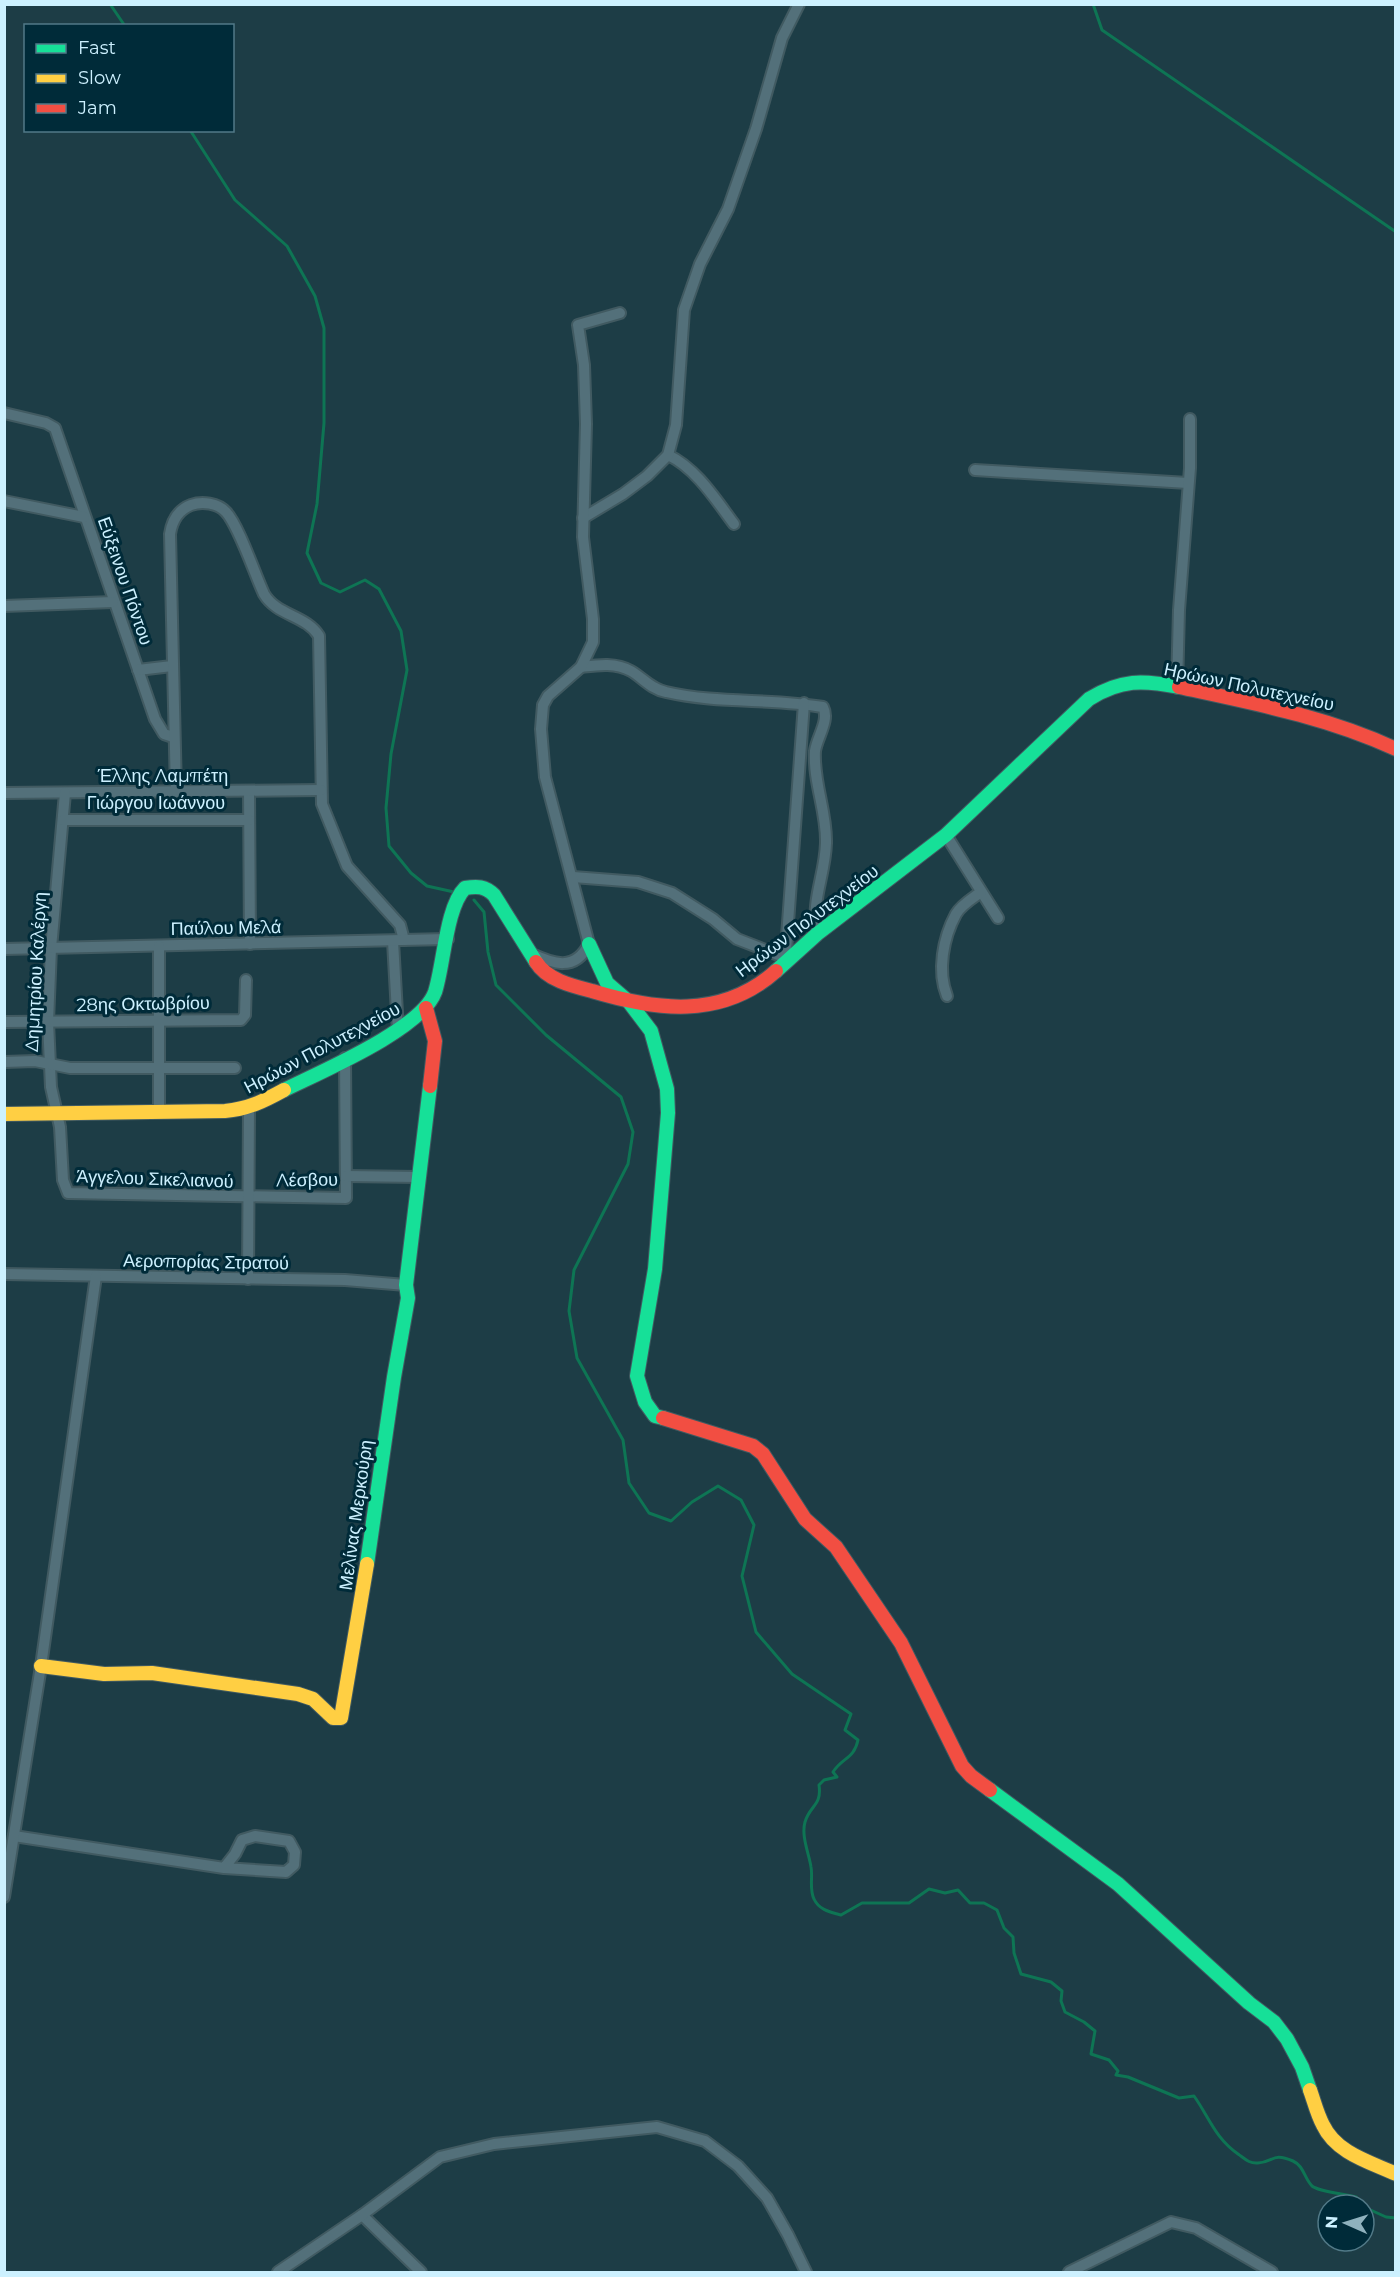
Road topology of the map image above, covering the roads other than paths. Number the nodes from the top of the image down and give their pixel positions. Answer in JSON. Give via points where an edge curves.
{"nodes":[{"id":1,"x":799,"y":4,"type":"edge"},
{"id":2,"x":620,"y":313,"type":"dead end"},
{"id":3,"x":4,"y":413,"type":"edge"},
{"id":4,"x":1190,"y":419,"type":"dead end"},
{"id":5,"x":668,"y":455,"type":"junction"},
{"id":6,"x":975,"y":470,"type":"dead end"},
{"id":7,"x":1188,"y":483,"type":"junction"},
{"id":8,"x":4,"y":501,"type":"edge"},
{"id":9,"x":84,"y":517,"type":"junction"},
{"id":10,"x":583,"y":518,"type":"junction"},
{"id":11,"x":734,"y":524,"type":"dead end"},
{"id":12,"x":113,"y":602,"type":"junction"},
{"id":13,"x":4,"y":606,"type":"edge"},
{"id":14,"x":172,"y":666,"type":"junction"},
{"id":15,"x":580,"y":667,"type":"junction"},
{"id":16,"x":138,"y":670,"type":"junction"},
{"id":17,"x":1177,"y":688,"type":"junction"},
{"id":18,"x":804,"y":703,"type":"junction"},
{"id":19,"x":173,"y":736,"type":"junction"},
{"id":20,"x":1395,"y":749,"type":"edge"},
{"id":21,"x":321,"y":790,"type":"junction"},
{"id":22,"x":249,"y":791,"type":"junction"},
{"id":23,"x":176,"y":792,"type":"junction"},
{"id":24,"x":4,"y":793,"type":"edge"},
{"id":25,"x":65,"y":793,"type":"junction"},
{"id":26,"x":63,"y":820,"type":"junction"},
{"id":27,"x":249,"y":820,"type":"junction"},
{"id":28,"x":945,"y":835,"type":"junction"},
{"id":29,"x":573,"y":877,"type":"junction"},
{"id":30,"x":981,"y":892,"type":"junction"},
{"id":31,"x":998,"y":918,"type":"dead end"},
{"id":32,"x":817,"y":934,"type":"junction"},
{"id":33,"x":448,"y":939,"type":"junction"},
{"id":34,"x":399,"y":940,"type":"junction"},
{"id":35,"x":250,"y":944,"type":"junction"},
{"id":36,"x":589,"y":944,"type":"junction"},
{"id":37,"x":159,"y":946,"type":"junction"},
{"id":38,"x":51,"y":948,"type":"junction"},
{"id":39,"x":4,"y":949,"type":"edge"},
{"id":40,"x":529,"y":953,"type":"junction"},
{"id":41,"x":788,"y":959,"type":"junction"},
{"id":42,"x":246,"y":980,"type":"dead end"},
{"id":43,"x":947,"y":996,"type":"dead end"},
{"id":44,"x":629,"y":1002,"type":"junction"},
{"id":45,"x":426,"y":1008,"type":"junction"},
{"id":46,"x":159,"y":1020,"type":"junction"},
{"id":47,"x":4,"y":1022,"type":"edge"},
{"id":48,"x":48,"y":1022,"type":"junction"},
{"id":49,"x":398,"y":1031,"type":"junction"},
{"id":50,"x":345,"y":1058,"type":"junction"},
{"id":51,"x":4,"y":1062,"type":"edge"},
{"id":52,"x":49,"y":1064,"type":"junction"},
{"id":53,"x":159,"y":1068,"type":"junction"},
{"id":54,"x":235,"y":1068,"type":"dead end"},
{"id":55,"x":249,"y":1108,"type":"junction"},
{"id":56,"x":159,"y":1111,"type":"junction"},
{"id":57,"x":57,"y":1113,"type":"junction"},
{"id":58,"x":4,"y":1114,"type":"edge"},
{"id":59,"x":346,"y":1176,"type":"junction"},
{"id":60,"x":418,"y":1177,"type":"junction"},
{"id":61,"x":64,"y":1187,"type":"joint"},
{"id":62,"x":248,"y":1198,"type":"junction"},
{"id":63,"x":4,"y":1274,"type":"edge"},
{"id":64,"x":96,"y":1276,"type":"junction"},
{"id":65,"x":248,"y":1279,"type":"junction"},
{"id":66,"x":406,"y":1286,"type":"junction"},
{"id":67,"x":40,"y":1666,"type":"junction"},
{"id":68,"x":15,"y":1836,"type":"junction"},
{"id":69,"x":224,"y":1868,"type":"junction"},
{"id":70,"x":4,"y":1897,"type":"edge"},
{"id":71,"x":1395,"y":2174,"type":"edge"},
{"id":72,"x":362,"y":2215,"type":"junction"},
{"id":73,"x":278,"y":2272,"type":"edge"},
{"id":74,"x":421,"y":2272,"type":"edge"},
{"id":75,"x":806,"y":2272,"type":"edge"},
{"id":76,"x":1070,"y":2272,"type":"edge"},
{"id":77,"x":1272,"y":2272,"type":"edge"}],
"edges":[{"from":1,"to":5,"type":"street","via":[[782,38],[728,209],[700,264],[684,310],[675,425]]},
{"from":2,"to":10,"type":"street","via":[[578,325],[586,424]]},
{"from":3,"to":9,"type":"street","name":"Εύξεινου Πόντου","via":[[55,428]]},
{"from":4,"to":7,"type":"street"},
{"from":5,"to":10,"type":"street","via":[[623,494]]},
{"from":5,"to":11,"type":"street","via":[[690,471]]},
{"from":6,"to":7,"type":"street"},
{"from":7,"to":17,"type":"street"},
{"from":8,"to":9,"type":"street"},
{"from":9,"to":12,"type":"street","name":"Εύξεινου Πόντου"},
{"from":10,"to":15,"type":"street","via":[[593,642]]},
{"from":12,"to":13,"type":"street"},
{"from":12,"to":16,"type":"street","name":"Εύξεινου Πόντου"},
{"from":14,"to":16,"type":"street"},
{"from":14,"to":19,"type":"street"},
{"from":14,"to":21,"type":"street","via":[[171,526],[180,512],[193,504],[206,503],[226,512],[267,599],[307,623],[319,636]]},
{"from":15,"to":18,"type":"street","via":[[622,667],[662,692],[708,700]]},
{"from":15,"to":29,"type":"street","via":[[548,696],[543,705],[541,729],[545,777]]},
{"from":16,"to":19,"type":"street","name":"Εύξεινου Πόντου","via":[[158,726],[166,736]]},
{"from":17,"to":20,"type":"street","name":"Ηρώων Πολυτεχνείου","via":[[1322,719]]},
{"from":17,"to":28,"type":"street","name":"Ηρώων Πολυτεχνείου","via":[[1133,682],[1104,689]]},
{"from":18,"to":32,"type":"street","via":[[823,707],[826,712],[815,750],[826,842],[816,897]]},
{"from":18,"to":41,"type":"street"},
{"from":19,"to":23,"type":"street"},
{"from":21,"to":22,"type":"street","name":"Έλλης Λαμπέτη"},
{"from":21,"to":34,"type":"street","via":[[324,810],[347,866],[401,927]]},
{"from":22,"to":23,"type":"street","name":"Έλλης Λαμπέτη"},
{"from":22,"to":27,"type":"street"},
{"from":23,"to":25,"type":"street","name":"Έλλης Λαμπέτη"},
{"from":24,"to":25,"type":"street","name":"Έλλης Λαμπέτη"},
{"from":25,"to":26,"type":"street","name":"Δημητρίου Καλέργη"},
{"from":26,"to":27,"type":"street","name":"Γιώργου Ιωάννου"},
{"from":26,"to":38,"type":"street","name":"Δημητρίου Καλέργη"},
{"from":27,"to":35,"type":"street"},
{"from":28,"to":30,"type":"street"},
{"from":28,"to":32,"type":"street","name":"Ηρώων Πολυτεχνείου"},
{"from":29,"to":36,"type":"street"},
{"from":29,"to":41,"type":"street","via":[[638,882],[672,893],[737,939]]},
{"from":30,"to":31,"type":"street"},
{"from":30,"to":43,"type":"street","via":[[957,912],[943,946],[942,984]]},
{"from":32,"to":41,"type":"street","name":"Ηρώων Πολυτεχνείου"},
{"from":33,"to":34,"type":"street","name":"Παύλου Μελά"},
{"from":33,"to":40,"type":"street","name":"Ηρώων Πολυτεχνείου","via":[[454,904],[460,893],[470,886],[481,886],[498,900]]},
{"from":33,"to":45,"type":"street","name":"Ηρώων Πολυτεχνείου","via":[[437,985]]},
{"from":34,"to":35,"type":"street","name":"Παύλου Μελά"},
{"from":34,"to":49,"type":"street"},
{"from":35,"to":37,"type":"street","name":"Παύλου Μελά"},
{"from":36,"to":40,"type":"street","via":[[573,962],[550,962]]},
{"from":36,"to":44,"type":"street","via":[[607,983]]},
{"from":37,"to":38,"type":"street","name":"Παύλου Μελά"},
{"from":37,"to":46,"type":"street"},
{"from":38,"to":39,"type":"street","name":"Παύλου Μελά"},
{"from":38,"to":48,"type":"street","name":"Δημητρίου Καλέργη"},
{"from":40,"to":44,"type":"street","name":"Ηρώων Πολυτεχνείου","via":[[547,974]]},
{"from":41,"to":44,"type":"street","name":"Ηρώων Πολυτεχνείου","via":[[768,978],[737,996],[677,1008]]},
{"from":42,"to":46,"type":"street","name":"28ης Οκτωβρίου","via":[[242,1020]]},
{"from":44,"to":71,"type":"street","via":[[651,1031],[668,1089],[655,1269],[637,1376],[645,1404],[655,1416],[753,1446],[763,1454],[792,1501],[836,1547],[901,1643],[962,1766],[1118,1884],[1274,2022],[1302,2067],[1323,2126],[1334,2142]]},
{"from":45,"to":49,"type":"street","name":"Ηρώων Πολυτεχνείου"},
{"from":45,"to":60,"type":"street","name":"Μελίνας Μερκούρη","via":[[435,1041]]},
{"from":46,"to":48,"type":"street","name":"28ης Οκτωβρίου"},
{"from":46,"to":53,"type":"street"},
{"from":47,"to":48,"type":"street","name":"28ης Οκτωβρίου"},
{"from":48,"to":52,"type":"street","name":"Δημητρίου Καλέργη"},
{"from":49,"to":50,"type":"street","name":"Ηρώων Πολυτεχνείου"},
{"from":50,"to":55,"type":"street","name":"Ηρώων Πολυτεχνείου"},
{"from":50,"to":59,"type":"street"},
{"from":51,"to":52,"type":"street"},
{"from":52,"to":53,"type":"street","via":[[70,1068]]},
{"from":52,"to":57,"type":"street","name":"Δημητρίου Καλέργη"},
{"from":53,"to":54,"type":"street"},
{"from":53,"to":56,"type":"street"},
{"from":55,"to":56,"type":"street","name":"Ηρώων Πολυτεχνείου"},
{"from":55,"to":62,"type":"street"},
{"from":56,"to":57,"type":"street","name":"Ηρώων Πολυτεχνείου"},
{"from":57,"to":58,"type":"street","name":"Ηρώων Πολυτεχνείου"},
{"from":57,"to":61,"type":"street","name":"Δημητρίου Καλέργη"},
{"from":59,"to":60,"type":"street","name":"Λέσβου"},
{"from":59,"to":62,"type":"street","name":"Λέσβου","via":[[346,1198]]},
{"from":60,"to":66,"type":"street","name":"Μελίνας Μερκούρη"},
{"from":61,"to":62,"type":"street","name":"Άγγελου Σικελιανού","via":[[70,1195]]},
{"from":62,"to":65,"type":"street"},
{"from":63,"to":64,"type":"street","name":"Αεροπορίας Στρατού"},
{"from":64,"to":65,"type":"street","name":"Αεροπορίας Στρατού"},
{"from":64,"to":67,"type":"street"},
{"from":65,"to":66,"type":"street","name":"Αεροπορίας Στρατού","via":[[345,1280]]},
{"from":66,"to":67,"type":"street","name":"Μελίνας Μερκούρη","via":[[408,1298],[374,1524],[341,1718],[333,1718],[313,1699],[298,1694],[152,1673],[104,1674]]},
{"from":67,"to":68,"type":"street"},
{"from":68,"to":69,"type":"street"},
{"from":68,"to":70,"type":"street"},
{"from":69,"to":69,"type":"street","via":[[286,1872],[293,1867],[295,1852],[285,1839],[249,1837],[242,1840]]},
{"from":72,"to":73,"type":"street"},
{"from":72,"to":74,"type":"street"},
{"from":72,"to":75,"type":"street","via":[[440,2157],[494,2144],[657,2127],[705,2141],[738,2166],[767,2198]]},
{"from":76,"to":77,"type":"street","via":[[1171,2222],[1196,2228]]}]}
